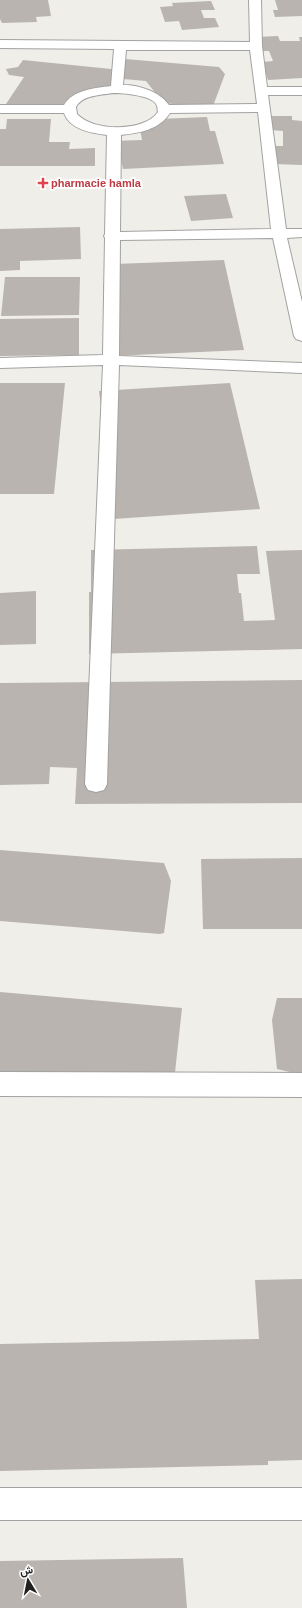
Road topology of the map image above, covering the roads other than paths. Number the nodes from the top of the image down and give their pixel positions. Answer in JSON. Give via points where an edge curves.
{"nodes":[{"id":1,"x":255,"y":0,"type":"edge"},
{"id":2,"x":120,"y":46,"type":"junction"},
{"id":3,"x":256,"y":46,"type":"junction"},
{"id":4,"x":0,"y":47,"type":"edge"},
{"id":5,"x":117,"y":89,"type":"junction"},
{"id":6,"x":261,"y":91,"type":"junction"},
{"id":7,"x":302,"y":91,"type":"edge"},
{"id":8,"x":264,"y":108,"type":"junction"},
{"id":9,"x":0,"y":109,"type":"edge"},
{"id":10,"x":69,"y":109,"type":"junction"},
{"id":11,"x":163,"y":109,"type":"junction"},
{"id":12,"x":114,"y":131,"type":"junction"},
{"id":13,"x":279,"y":233,"type":"junction"},
{"id":14,"x":302,"y":233,"type":"edge"},
{"id":15,"x":112,"y":236,"type":"junction"},
{"id":16,"x":302,"y":336,"type":"edge"},
{"id":17,"x":111,"y":360,"type":"junction"},
{"id":18,"x":0,"y":363,"type":"edge"},
{"id":19,"x":302,"y":368,"type":"edge"},
{"id":20,"x":96,"y":784,"type":"dead end"},
{"id":21,"x":0,"y":1084,"type":"edge"},
{"id":22,"x":302,"y":1085,"type":"edge"},
{"id":23,"x":0,"y":1504,"type":"edge"},
{"id":24,"x":302,"y":1504,"type":"edge"}],
"edges":[{"from":1,"to":3,"type":"street"},
{"from":2,"to":3,"type":"street"},
{"from":2,"to":4,"type":"street"},
{"from":2,"to":5,"type":"street"},
{"from":3,"to":6,"type":"street"},
{"from":5,"to":10,"type":"street","via":[[88,93],[78,98]]},
{"from":5,"to":11,"type":"street","via":[[129,89],[152,95],[159,100]]},
{"from":6,"to":7,"type":"street"},
{"from":6,"to":8,"type":"street"},
{"from":8,"to":11,"type":"street"},
{"from":8,"to":13,"type":"street"},
{"from":9,"to":10,"type":"street"},
{"from":10,"to":12,"type":"street","via":[[74,120],[81,124],[90,128]]},
{"from":11,"to":12,"type":"street","via":[[160,118],[152,124]]},
{"from":12,"to":15,"type":"street"},
{"from":13,"to":14,"type":"street"},
{"from":13,"to":15,"type":"street"},
{"from":13,"to":16,"type":"street"},
{"from":15,"to":17,"type":"street"},
{"from":17,"to":18,"type":"street"},
{"from":17,"to":19,"type":"street"},
{"from":17,"to":20,"type":"street"},
{"from":21,"to":22,"type":"street"},
{"from":23,"to":24,"type":"street"}]}
